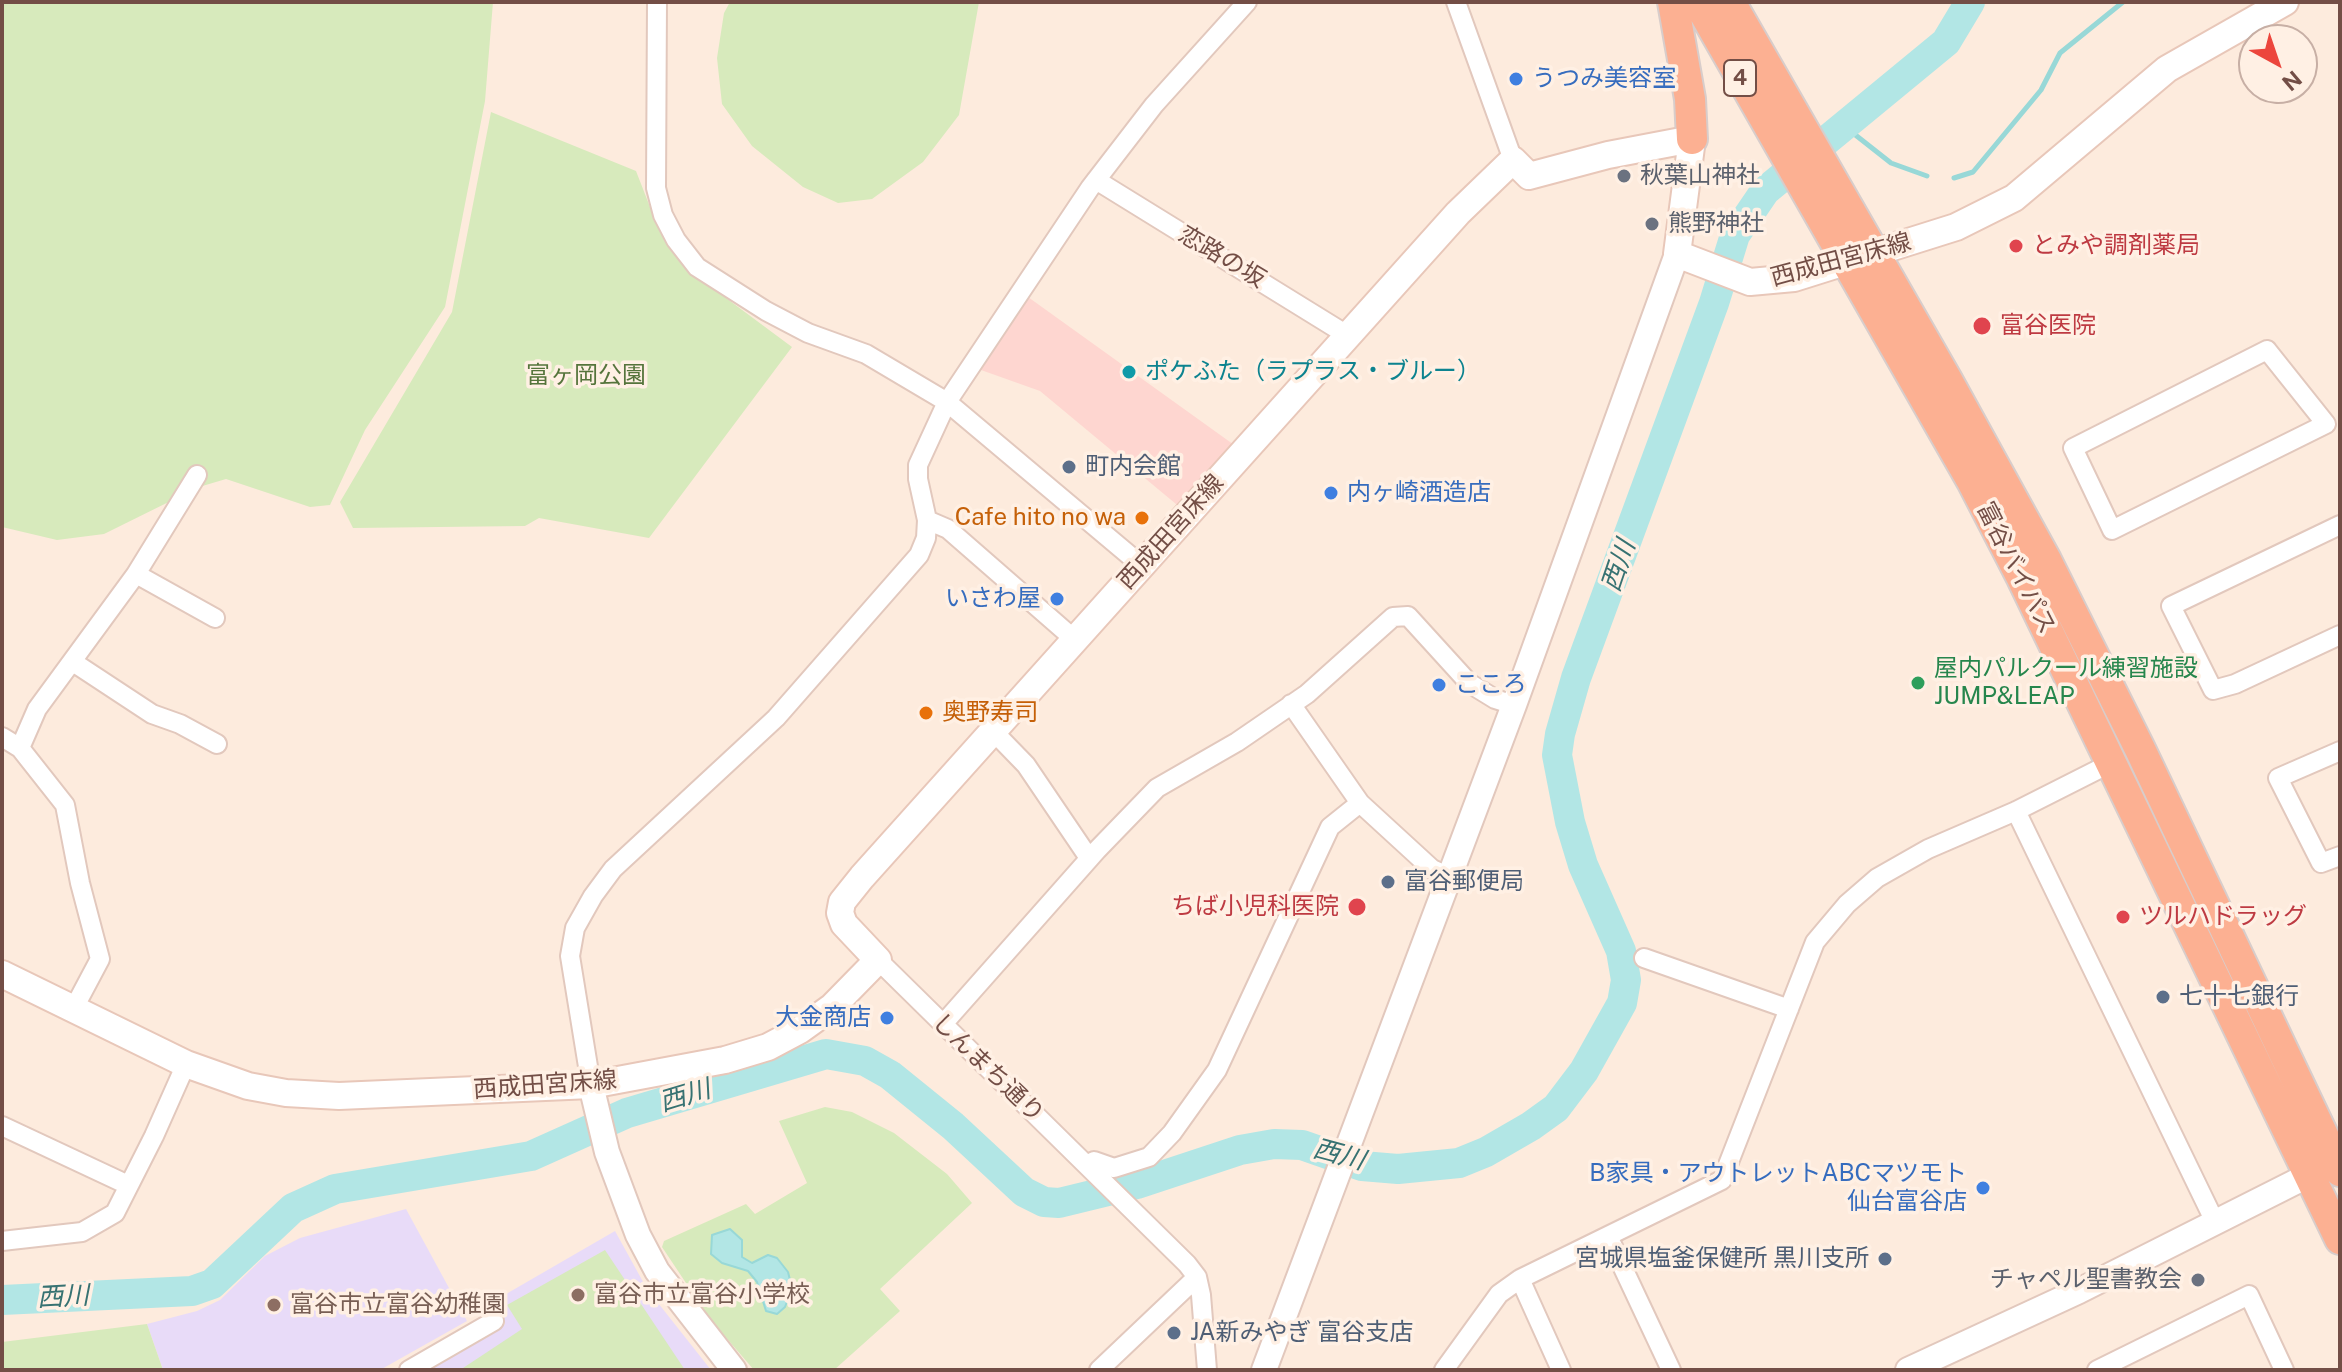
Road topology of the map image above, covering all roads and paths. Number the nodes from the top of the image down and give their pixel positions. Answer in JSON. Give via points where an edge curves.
{"nodes":[{"id":1,"x":657,"y":2,"type":"edge"},
{"id":2,"x":1247,"y":2,"type":"edge"},
{"id":3,"x":1456,"y":2,"type":"edge"},
{"id":4,"x":1673,"y":2,"type":"edge"},
{"id":5,"x":1698,"y":2,"type":"edge"},
{"id":6,"x":1730,"y":2,"type":"edge"},
{"id":7,"x":2285,"y":2,"type":"edge"},
{"id":8,"x":1692,"y":139,"type":"junction"},
{"id":9,"x":1513,"y":160,"type":"junction"},
{"id":10,"x":1096,"y":180,"type":"junction"},
{"id":11,"x":1819,"y":188,"type":"junction"},
{"id":12,"x":1686,"y":257,"type":"junction"},
{"id":13,"x":1860,"y":257,"type":"junction"},
{"id":14,"x":1347,"y":335,"type":"junction"},
{"id":15,"x":947,"y":402,"type":"junction"},
{"id":16,"x":2333,"y":421,"type":"edge"},
{"id":17,"x":197,"y":475,"type":"dead end"},
{"id":18,"x":927,"y":520,"type":"junction"},
{"id":19,"x":2340,"y":525,"type":"edge"},
{"id":20,"x":1141,"y":565,"type":"junction"},
{"id":21,"x":136,"y":574,"type":"junction"},
{"id":22,"x":215,"y":618,"type":"dead end"},
{"id":23,"x":2340,"y":635,"type":"edge"},
{"id":24,"x":1074,"y":639,"type":"junction"},
{"id":25,"x":73,"y":662,"type":"junction"},
{"id":26,"x":1291,"y":704,"type":"junction"},
{"id":27,"x":1514,"y":705,"type":"junction"},
{"id":28,"x":992,"y":730,"type":"junction"},
{"id":29,"x":2,"y":737,"type":"edge"},
{"id":30,"x":217,"y":744,"type":"dead end"},
{"id":31,"x":20,"y":748,"type":"junction"},
{"id":32,"x":2340,"y":751,"type":"edge"},
{"id":33,"x":2113,"y":762,"type":"junction"},
{"id":34,"x":1360,"y":803,"type":"junction"},
{"id":35,"x":2016,"y":811,"type":"junction"},
{"id":36,"x":2340,"y":856,"type":"edge"},
{"id":37,"x":1089,"y":858,"type":"junction"},
{"id":38,"x":1449,"y":877,"type":"junction"},
{"id":39,"x":1644,"y":958,"type":"dead end"},
{"id":40,"x":878,"y":960,"type":"junction"},
{"id":41,"x":2,"y":974,"type":"edge"},
{"id":42,"x":74,"y":1008,"type":"junction"},
{"id":43,"x":1789,"y":1009,"type":"junction"},
{"id":44,"x":943,"y":1024,"type":"junction"},
{"id":45,"x":186,"y":1064,"type":"junction"},
{"id":46,"x":593,"y":1095,"type":"junction"},
{"id":47,"x":2,"y":1126,"type":"edge"},
{"id":48,"x":2332,"y":1167,"type":"edge"},
{"id":49,"x":1093,"y":1171,"type":"junction"},
{"id":50,"x":128,"y":1185,"type":"junction"},
{"id":51,"x":2215,"y":1222,"type":"junction"},
{"id":52,"x":1608,"y":1236,"type":"junction"},
{"id":53,"x":2340,"y":1239,"type":"edge"},
{"id":54,"x":2,"y":1241,"type":"edge"},
{"id":55,"x":1197,"y":1277,"type":"junction"},
{"id":56,"x":1520,"y":1279,"type":"junction"},
{"id":57,"x":494,"y":1321,"type":"dead end"},
{"id":58,"x":409,"y":1370,"type":"edge"},
{"id":59,"x":734,"y":1370,"type":"edge"},
{"id":60,"x":1099,"y":1370,"type":"edge"},
{"id":61,"x":1207,"y":1370,"type":"edge"},
{"id":62,"x":1264,"y":1370,"type":"edge"},
{"id":63,"x":1444,"y":1370,"type":"edge"},
{"id":64,"x":1561,"y":1370,"type":"edge"},
{"id":65,"x":1671,"y":1370,"type":"edge"},
{"id":66,"x":1908,"y":1370,"type":"edge"},
{"id":67,"x":2097,"y":1370,"type":"edge"},
{"id":68,"x":2284,"y":1370,"type":"edge"}],
"edges":[{"from":1,"to":15,"type":"street","via":[[656,188],[676,240],[697,267],[766,311],[866,354]]},
{"from":2,"to":10,"type":"street","via":[[1154,105]]},
{"from":3,"to":9,"type":"street"},
{"from":4,"to":8,"type":"highway"},
{"from":5,"to":11,"type":"highway","name":"富谷バイパス","number":"4","via":[[1783,155]]},
{"from":6,"to":11,"type":"highway","name":"富谷バイパス","number":"4","via":[[1803,131]]},
{"from":7,"to":13,"type":"main road","name":"西成田宮床線","via":[[2167,69],[2014,198],[1956,227]]},
{"from":8,"to":9,"type":"main road","via":[[1529,176]]},
{"from":8,"to":12,"type":"main road"},
{"from":9,"to":14,"type":"main road","name":"西成田宮床線"},
{"from":10,"to":14,"type":"street","name":"恋路の坂"},
{"from":10,"to":15,"type":"street"},
{"from":11,"to":13,"type":"highway","name":"富谷バイパス","number":"4"},
{"from":12,"to":13,"type":"main road","name":"西成田宮床線","via":[[1750,282],[1783,280]]},
{"from":12,"to":27,"type":"street"},
{"from":13,"to":33,"type":"highway","name":"富谷バイパス","number":"4"},
{"from":13,"to":48,"type":"highway","name":"富谷バイパス","number":"4","via":[[2046,560],[2154,778]]},
{"from":14,"to":20,"type":"main road","name":"西成田宮床線"},
{"from":15,"to":18,"type":"street","via":[[918,465]]},
{"from":15,"to":20,"type":"street"},
{"from":16,"to":16,"type":"street","via":[[2267,350],[2073,448],[2112,530]]},
{"from":17,"to":21,"type":"street"},
{"from":18,"to":24,"type":"street","via":[[948,529]]},
{"from":18,"to":46,"type":"street","via":[[919,555],[823,665],[716,777],[613,869],[593,896],[575,928],[570,956]]},
{"from":19,"to":23,"type":"street","via":[[2171,606],[2213,690]]},
{"from":20,"to":24,"type":"main road","name":"西成田宮床線"},
{"from":21,"to":22,"type":"street"},
{"from":21,"to":25,"type":"street"},
{"from":24,"to":28,"type":"main road","name":"西成田宮床線"},
{"from":25,"to":30,"type":"street","via":[[152,714]]},
{"from":25,"to":31,"type":"street","via":[[37,709]]},
{"from":26,"to":27,"type":"street","via":[[1393,617],[1408,616],[1469,683]]},
{"from":26,"to":34,"type":"street"},
{"from":26,"to":37,"type":"street","via":[[1157,788]]},
{"from":27,"to":38,"type":"street"},
{"from":28,"to":37,"type":"street","via":[[1026,765]]},
{"from":28,"to":40,"type":"main road","name":"西成田宮床線","via":[[842,902],[844,924]]},
{"from":29,"to":31,"type":"street"},
{"from":31,"to":42,"type":"street","via":[[65,805],[100,959]]},
{"from":32,"to":36,"type":"street","via":[[2278,778],[2321,863]]},
{"from":33,"to":35,"type":"street"},
{"from":33,"to":48,"type":"highway","name":"富谷バイパス","number":"4"},
{"from":34,"to":38,"type":"street","via":[[1432,869]]},
{"from":34,"to":49,"type":"street","via":[[1330,827],[1217,1070],[1172,1133],[1149,1157],[1114,1168],[1094,1161]]},
{"from":35,"to":43,"type":"street","via":[[1928,849],[1857,895],[1815,942]]},
{"from":35,"to":51,"type":"street"},
{"from":37,"to":44,"type":"street"},
{"from":38,"to":62,"type":"street"},
{"from":39,"to":43,"type":"street"},
{"from":40,"to":44,"type":"street","name":"しんまち通り"},
{"from":40,"to":46,"type":"main road","name":"西成田宮床線","via":[[832,1007],[768,1047]]},
{"from":41,"to":42,"type":"main road","name":"西成田宮床線"},
{"from":42,"to":45,"type":"main road","name":"西成田宮床線"},
{"from":43,"to":52,"type":"street","via":[[1722,1180]]},
{"from":44,"to":49,"type":"street","name":"しんまち通り"},
{"from":45,"to":46,"type":"main road","name":"西成田宮床線","via":[[248,1086],[339,1096]]},
{"from":45,"to":50,"type":"street"},
{"from":46,"to":59,"type":"street","via":[[626,1206],[657,1271]]},
{"from":47,"to":50,"type":"street"},
{"from":48,"to":51,"type":"street"},
{"from":48,"to":53,"type":"highway","name":"富谷バイパス","number":"4"},
{"from":49,"to":55,"type":"street","name":"しんまち通り"},
{"from":50,"to":54,"type":"street","via":[[115,1213],[82,1232]]},
{"from":51,"to":66,"type":"street"},
{"from":52,"to":56,"type":"street"},
{"from":52,"to":65,"type":"street"},
{"from":55,"to":60,"type":"street"},
{"from":55,"to":61,"type":"street"},
{"from":56,"to":63,"type":"street","via":[[1499,1294]]},
{"from":56,"to":64,"type":"street"},
{"from":57,"to":58,"type":"street"},
{"from":67,"to":68,"type":"street","via":[[2249,1295]]}]}
